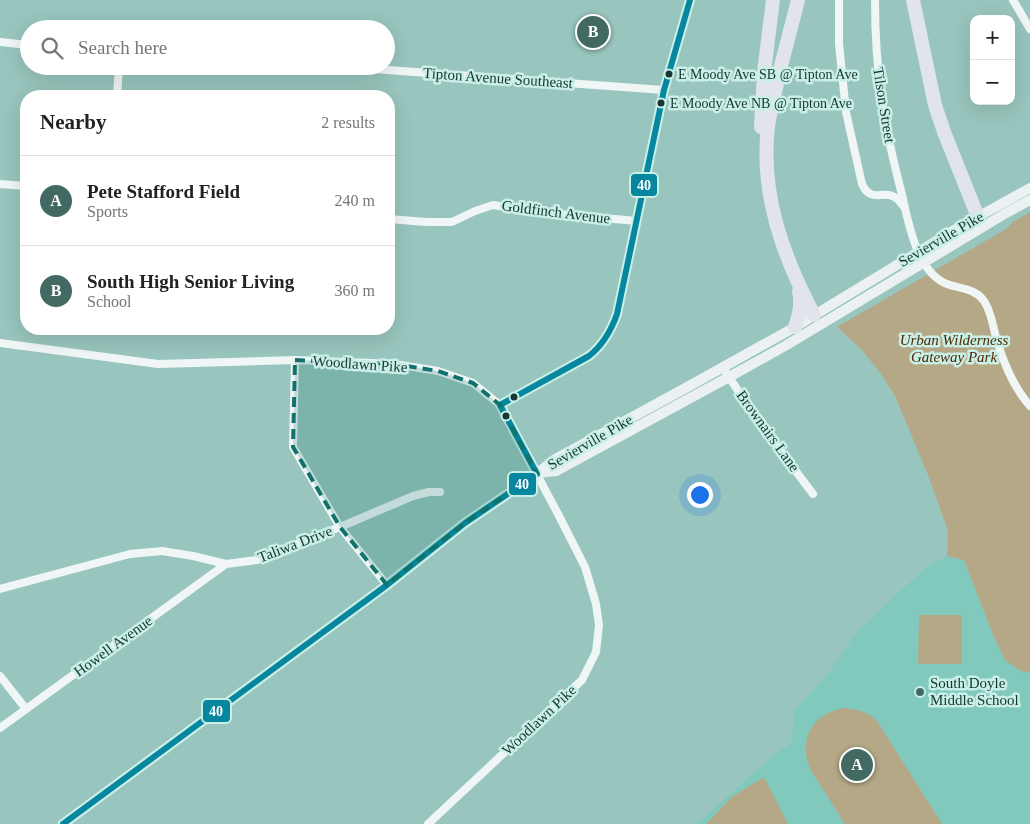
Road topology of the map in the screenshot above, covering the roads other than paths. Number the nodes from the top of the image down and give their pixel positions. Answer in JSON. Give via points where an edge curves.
{"nodes":[{"id":1,"x":690,"y":0,"type":"edge"},
{"id":2,"x":773,"y":0,"type":"edge"},
{"id":3,"x":798,"y":0,"type":"edge"},
{"id":4,"x":838,"y":0,"type":"edge"},
{"id":5,"x":875,"y":0,"type":"edge"},
{"id":6,"x":913,"y":0,"type":"edge"},
{"id":7,"x":1012,"y":0,"type":"edge"},
{"id":8,"x":1030,"y":29,"type":"edge"},
{"id":9,"x":0,"y":42,"type":"edge"},
{"id":10,"x":20,"y":43,"type":"edge"},
{"id":11,"x":395,"y":71,"type":"edge"},
{"id":12,"x":118,"y":75,"type":"edge"},
{"id":13,"x":117,"y":90,"type":"edge"},
{"id":14,"x":664,"y":90,"type":"junction"},
{"id":15,"x":767,"y":170,"type":"junction"},
{"id":16,"x":898,"y":177,"type":"junction"},
{"id":17,"x":0,"y":184,"type":"edge"},
{"id":18,"x":20,"y":186,"type":"edge"},
{"id":19,"x":1030,"y":188,"type":"edge"},
{"id":20,"x":888,"y":194,"type":"junction"},
{"id":21,"x":1030,"y":200,"type":"edge"},
{"id":22,"x":904,"y":208,"type":"junction"},
{"id":23,"x":395,"y":219,"type":"edge"},
{"id":24,"x":637,"y":221,"type":"junction"},
{"id":25,"x":980,"y":222,"type":"junction"},
{"id":26,"x":795,"y":276,"type":"junction"},
{"id":27,"x":817,"y":320,"type":"junction"},
{"id":28,"x":795,"y":327,"type":"junction"},
{"id":29,"x":0,"y":343,"type":"edge"},
{"id":30,"x":295,"y":360,"type":"junction"},
{"id":31,"x":723,"y":368,"type":"junction"},
{"id":32,"x":729,"y":377,"type":"junction"},
{"id":33,"x":500,"y":405,"type":"junction"},
{"id":34,"x":1030,"y":406,"type":"edge"},
{"id":35,"x":537,"y":474,"type":"junction"},
{"id":36,"x":440,"y":492,"type":"dead end"},
{"id":37,"x":813,"y":494,"type":"dead end"},
{"id":38,"x":340,"y":527,"type":"junction"},
{"id":39,"x":226,"y":564,"type":"junction"},
{"id":40,"x":387,"y":585,"type":"junction"},
{"id":41,"x":0,"y":589,"type":"edge"},
{"id":42,"x":0,"y":676,"type":"edge"},
{"id":43,"x":26,"y":709,"type":"junction"},
{"id":44,"x":0,"y":728,"type":"edge"},
{"id":45,"x":431,"y":821,"type":"edge"},
{"id":46,"x":63,"y":824,"type":"edge"},
{"id":47,"x":440,"y":824,"type":"edge"}],
"edges":[{"from":1,"to":14,"type":"street"},
{"from":2,"to":15,"type":"highway","via":[[762,94],[761,145]]},
{"from":3,"to":15,"type":"highway","via":[[773,99],[768,127]]},
{"from":4,"to":20,"type":"street","via":[[846,112],[862,184],[871,194]]},
{"from":5,"to":16,"type":"street","name":"Tilson Street","via":[[882,102]]},
{"from":6,"to":25,"type":"highway","via":[[944,132]]},
{"from":7,"to":8,"type":"street"},
{"from":9,"to":10,"type":"street"},
{"from":11,"to":14,"type":"street","name":"Tipton Avenue Southeast"},
{"from":12,"to":13,"type":"street"},
{"from":14,"to":24,"type":"street"},
{"from":15,"to":26,"type":"highway","via":[[776,226]]},
{"from":16,"to":20,"type":"street"},
{"from":16,"to":22,"type":"street","name":"Tilson Street"},
{"from":17,"to":18,"type":"street"},
{"from":19,"to":25,"type":"main road","name":"Sevierville Pike"},
{"from":20,"to":22,"type":"street","via":[[897,198]]},
{"from":21,"to":25,"type":"main road","name":"Sevierville Pike"},
{"from":22,"to":34,"type":"street","name":"Tilson Street","via":[[921,259],[933,275],[948,285],[971,291],[984,302],[1008,372]]},
{"from":23,"to":24,"type":"street","name":"Goldfinch Avenue","via":[[452,222],[493,205]]},
{"from":24,"to":33,"type":"street","via":[[617,314],[604,342],[584,359]]},
{"from":25,"to":27,"type":"main road","name":"Sevierville Pike","via":[[944,249],[869,295]]},
{"from":25,"to":27,"type":"main road","name":"Sevierville Pike","via":[[956,230],[865,284]]},
{"from":26,"to":27,"type":"highway"},
{"from":26,"to":28,"type":"highway","via":[[801,297]]},
{"from":27,"to":28,"type":"main road","name":"Sevierville Pike"},
{"from":27,"to":32,"type":"main road","name":"Sevierville Pike"},
{"from":28,"to":31,"type":"main road","name":"Sevierville Pike"},
{"from":29,"to":30,"type":"street","name":"Woodlawn Pike","via":[[158,364]]},
{"from":30,"to":33,"type":"street","name":"Woodlawn Pike","via":[[394,364],[438,371],[473,383]]},
{"from":30,"to":38,"type":"street","via":[[293,447]]},
{"from":31,"to":32,"type":"street","name":"Brownairs Lane"},
{"from":31,"to":35,"type":"main road","name":"Sevierville Pike","via":[[552,461]]},
{"from":32,"to":35,"type":"main road","name":"Sevierville Pike","via":[[556,471]]},
{"from":32,"to":37,"type":"street","name":"Brownairs Lane"},
{"from":33,"to":35,"type":"street","name":"Woodlawn Pike"},
{"from":35,"to":40,"type":"main road","via":[[465,523]]},
{"from":35,"to":45,"type":"street","name":"Woodlawn Pike","via":[[585,568],[599,625],[596,652],[582,680]]},
{"from":36,"to":38,"type":"street","name":"Taliwa Drive","via":[[413,496]]},
{"from":38,"to":39,"type":"street","name":"Taliwa Drive","via":[[257,560]]},
{"from":38,"to":40,"type":"street"},
{"from":39,"to":41,"type":"street","name":"Taliwa Drive","via":[[162,551],[130,554]]},
{"from":39,"to":43,"type":"street","name":"Howell Avenue"},
{"from":40,"to":46,"type":"main road"},
{"from":42,"to":43,"type":"street"},
{"from":43,"to":44,"type":"street","name":"Howell Avenue"},
{"from":45,"to":47,"type":"street"}]}
